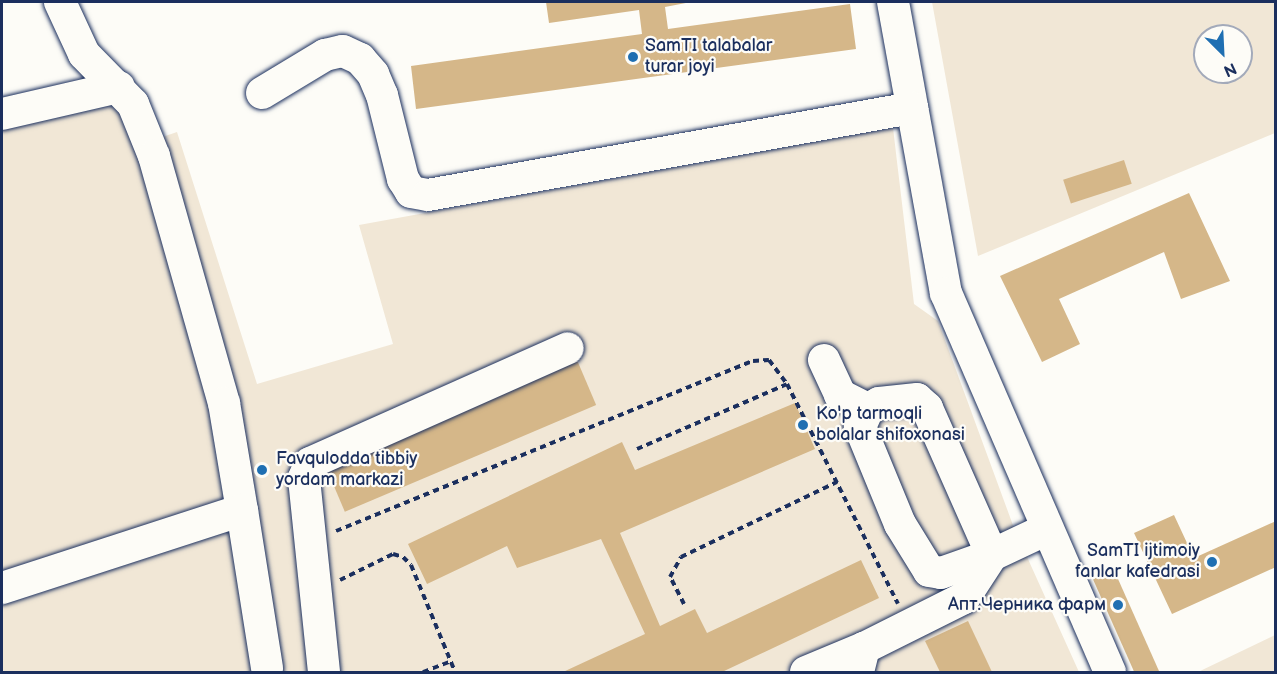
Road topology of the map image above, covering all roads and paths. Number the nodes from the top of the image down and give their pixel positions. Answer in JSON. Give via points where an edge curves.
{"nodes":[{"id":1,"x":60,"y":2,"type":"edge"},
{"id":2,"x":893,"y":2,"type":"edge"},
{"id":3,"x":119,"y":87,"type":"junction"},
{"id":4,"x":262,"y":93,"type":"dead end"},
{"id":5,"x":912,"y":108,"type":"junction"},
{"id":6,"x":2,"y":114,"type":"edge"},
{"id":7,"x":568,"y":348,"type":"dead end"},
{"id":8,"x":824,"y":360,"type":"dead end"},
{"id":9,"x":787,"y":384,"type":"junction"},
{"id":10,"x":868,"y":410,"type":"junction"},
{"id":11,"x":638,"y":449,"type":"dead end"},
{"id":12,"x":837,"y":482,"type":"junction"},
{"id":13,"x":242,"y":510,"type":"junction"},
{"id":14,"x":1047,"y":529,"type":"junction"},
{"id":15,"x":310,"y":542,"type":"junction"},
{"id":16,"x":992,"y":555,"type":"junction"},
{"id":17,"x":2,"y":588,"type":"edge"},
{"id":18,"x":316,"y":592,"type":"junction"},
{"id":19,"x":684,"y":604,"type":"dead end"},
{"id":20,"x":908,"y":624,"type":"junction"},
{"id":21,"x":861,"y":660,"type":"edge"},
{"id":22,"x":451,"y":661,"type":"junction"},
{"id":23,"x":267,"y":668,"type":"dead end"},
{"id":24,"x":324,"y":672,"type":"edge"},
{"id":25,"x":423,"y":672,"type":"edge"},
{"id":26,"x":455,"y":672,"type":"edge"},
{"id":27,"x":806,"y":672,"type":"edge"},
{"id":28,"x":1110,"y":672,"type":"edge"}],
"edges":[{"from":1,"to":3,"type":"street","via":[[84,54]]},
{"from":2,"to":5,"type":"street"},
{"from":3,"to":6,"type":"street"},
{"from":3,"to":13,"type":"street","via":[[133,104],[144,128],[171,208],[224,403]]},
{"from":4,"to":5,"type":"street","via":[[325,55],[343,51],[360,59],[374,74],[382,95],[403,179],[411,192],[428,195]]},
{"from":5,"to":14,"type":"street","via":[[945,293]]},
{"from":7,"to":15,"type":"street","via":[[310,463],[304,478]]},
{"from":8,"to":10,"type":"street","via":[[840,395]]},
{"from":9,"to":11,"type":"path"},
{"from":9,"to":12,"type":"path"},
{"from":9,"to":15,"type":"path","via":[[769,360],[753,361]]},
{"from":10,"to":16,"type":"street","via":[[879,403],[917,399],[927,408]]},
{"from":10,"to":16,"type":"street","via":[[860,426],[922,564],[929,571],[941,573]]},
{"from":12,"to":19,"type":"path","via":[[681,557],[670,577]]},
{"from":12,"to":20,"type":"path"},
{"from":13,"to":17,"type":"street"},
{"from":13,"to":23,"type":"street"},
{"from":14,"to":16,"type":"street"},
{"from":14,"to":28,"type":"street"},
{"from":15,"to":18,"type":"street"},
{"from":16,"to":20,"type":"street","via":[[964,598]]},
{"from":18,"to":22,"type":"path","via":[[393,554],[403,557],[411,565]]},
{"from":18,"to":24,"type":"street"},
{"from":20,"to":21,"type":"street"},
{"from":21,"to":27,"type":"street"},
{"from":22,"to":25,"type":"path"},
{"from":22,"to":26,"type":"path"}]}
